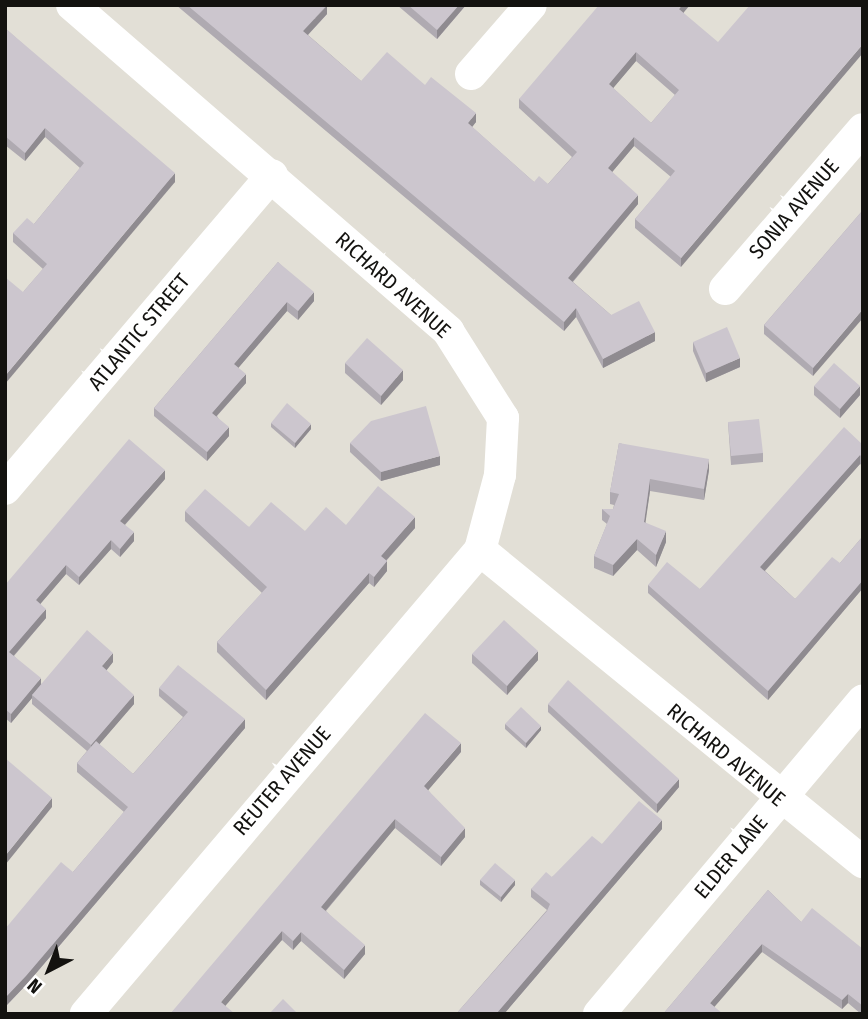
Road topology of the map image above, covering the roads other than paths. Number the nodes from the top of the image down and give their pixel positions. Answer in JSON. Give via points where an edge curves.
{"nodes":[{"id":1,"x":72,"y":5,"type":"edge"},
{"id":2,"x":531,"y":5,"type":"edge"},
{"id":3,"x":471,"y":74,"type":"dead end"},
{"id":4,"x":863,"y":129,"type":"edge"},
{"id":5,"x":272,"y":176,"type":"junction"},
{"id":6,"x":725,"y":289,"type":"dead end"},
{"id":7,"x":5,"y":489,"type":"edge"},
{"id":8,"x":480,"y":550,"type":"junction"},
{"id":9,"x":863,"y":700,"type":"edge"},
{"id":10,"x":779,"y":799,"type":"junction"},
{"id":11,"x":863,"y":862,"type":"edge"},
{"id":12,"x":86,"y":1014,"type":"edge"},
{"id":13,"x":599,"y":1014,"type":"edge"}],
"edges":[{"from":1,"to":5,"type":"street","name":"RICHARD AVENUE"},
{"from":2,"to":3,"type":"street"},
{"from":4,"to":6,"type":"street","name":"SONIA AVENUE"},
{"from":5,"to":7,"type":"street","name":"ATLANTIC STREET"},
{"from":5,"to":8,"type":"street","name":"RICHARD AVENUE","via":[[447,331],[503,418],[500,475]]},
{"from":8,"to":10,"type":"street","name":"RICHARD AVENUE"},
{"from":8,"to":12,"type":"street","name":"REUTER AVENUE"},
{"from":9,"to":10,"type":"street","name":"ELDER LANE"},
{"from":10,"to":11,"type":"street","name":"RICHARD AVENUE"},
{"from":10,"to":13,"type":"street","name":"ELDER LANE"}]}
